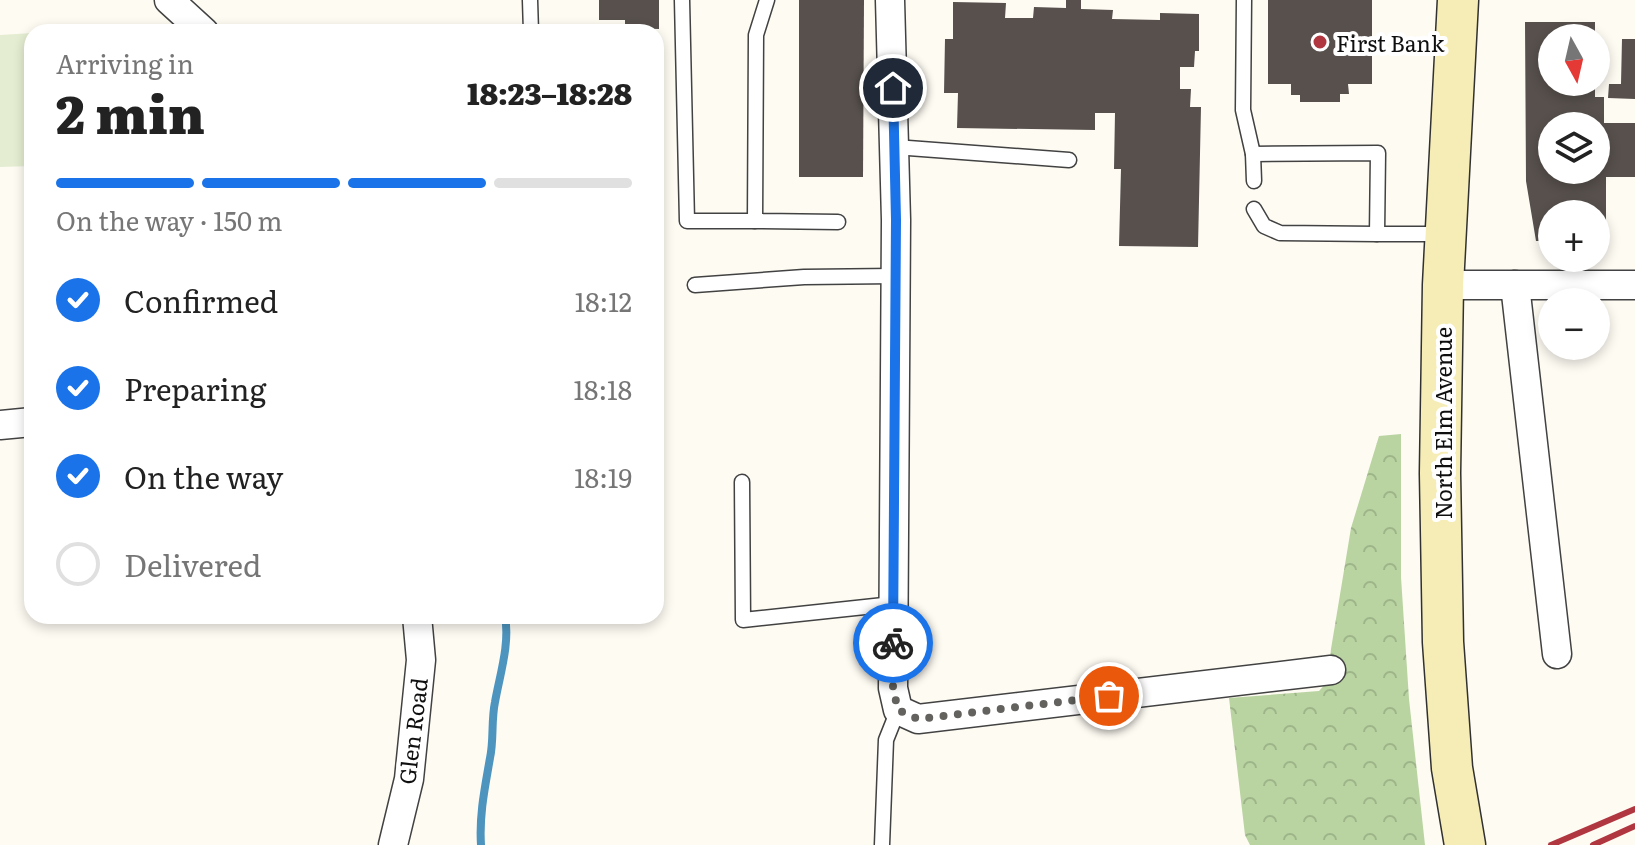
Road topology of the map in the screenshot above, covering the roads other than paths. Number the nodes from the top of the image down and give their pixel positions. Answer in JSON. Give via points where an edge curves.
{"nodes":[{"id":1,"x":169,"y":0,"type":"edge"},
{"id":2,"x":530,"y":0,"type":"edge"},
{"id":3,"x":682,"y":0,"type":"edge"},
{"id":4,"x":767,"y":0,"type":"edge"},
{"id":5,"x":890,"y":0,"type":"edge"},
{"id":6,"x":1244,"y":0,"type":"edge"},
{"id":7,"x":1458,"y":0,"type":"edge"},
{"id":8,"x":195,"y":24,"type":"edge"},
{"id":9,"x":531,"y":24,"type":"edge"},
{"id":10,"x":895,"y":147,"type":"junction"},
{"id":11,"x":1253,"y":154,"type":"junction"},
{"id":12,"x":1069,"y":160,"type":"dead end"},
{"id":13,"x":1254,"y":181,"type":"dead end"},
{"id":14,"x":1254,"y":209,"type":"dead end"},
{"id":15,"x":755,"y":221,"type":"junction"},
{"id":16,"x":838,"y":222,"type":"dead end"},
{"id":17,"x":1377,"y":234,"type":"junction"},
{"id":18,"x":1445,"y":234,"type":"junction"},
{"id":19,"x":895,"y":276,"type":"junction"},
{"id":20,"x":695,"y":285,"type":"dead end"},
{"id":21,"x":1443,"y":285,"type":"junction"},
{"id":22,"x":1515,"y":285,"type":"junction"},
{"id":23,"x":1635,"y":285,"type":"edge"},
{"id":24,"x":24,"y":423,"type":"edge"},
{"id":25,"x":0,"y":425,"type":"edge"},
{"id":26,"x":742,"y":482,"type":"dead end"},
{"id":27,"x":893,"y":604,"type":"junction"},
{"id":28,"x":418,"y":624,"type":"edge"},
{"id":29,"x":1557,"y":654,"type":"dead end"},
{"id":30,"x":1331,"y":670,"type":"dead end"},
{"id":31,"x":898,"y":710,"type":"junction"},
{"id":32,"x":393,"y":845,"type":"edge"},
{"id":33,"x":882,"y":845,"type":"edge"},
{"id":34,"x":1465,"y":845,"type":"edge"}],
"edges":[{"from":1,"to":8,"type":"street"},
{"from":2,"to":9,"type":"lane"},
{"from":3,"to":15,"type":"lane","via":[[687,221]]},
{"from":4,"to":15,"type":"lane","via":[[756,35]]},
{"from":5,"to":10,"type":"street"},
{"from":6,"to":11,"type":"lane","via":[[1243,110]]},
{"from":7,"to":18,"type":"main road","name":"North Elm Avenue"},
{"from":10,"to":12,"type":"lane"},
{"from":10,"to":19,"type":"street"},
{"from":11,"to":13,"type":"lane"},
{"from":11,"to":17,"type":"lane","via":[[1378,153]]},
{"from":14,"to":17,"type":"lane","via":[[1264,226],[1280,233]]},
{"from":15,"to":16,"type":"lane"},
{"from":17,"to":18,"type":"lane"},
{"from":18,"to":21,"type":"main road","name":"North Elm Avenue"},
{"from":19,"to":20,"type":"lane"},
{"from":19,"to":27,"type":"street"},
{"from":21,"to":22,"type":"street"},
{"from":21,"to":34,"type":"main road","name":"North Elm Avenue","via":[[1443,642],[1452,768]]},
{"from":22,"to":23,"type":"street"},
{"from":22,"to":29,"type":"street"},
{"from":24,"to":25,"type":"street"},
{"from":26,"to":27,"type":"lane","via":[[743,620]]},
{"from":27,"to":31,"type":"street"},
{"from":28,"to":32,"type":"street","name":"Glen Road","via":[[421,660],[409,779]]},
{"from":30,"to":31,"type":"street","via":[[918,719]]},
{"from":31,"to":33,"type":"lane","via":[[886,740]]}]}
